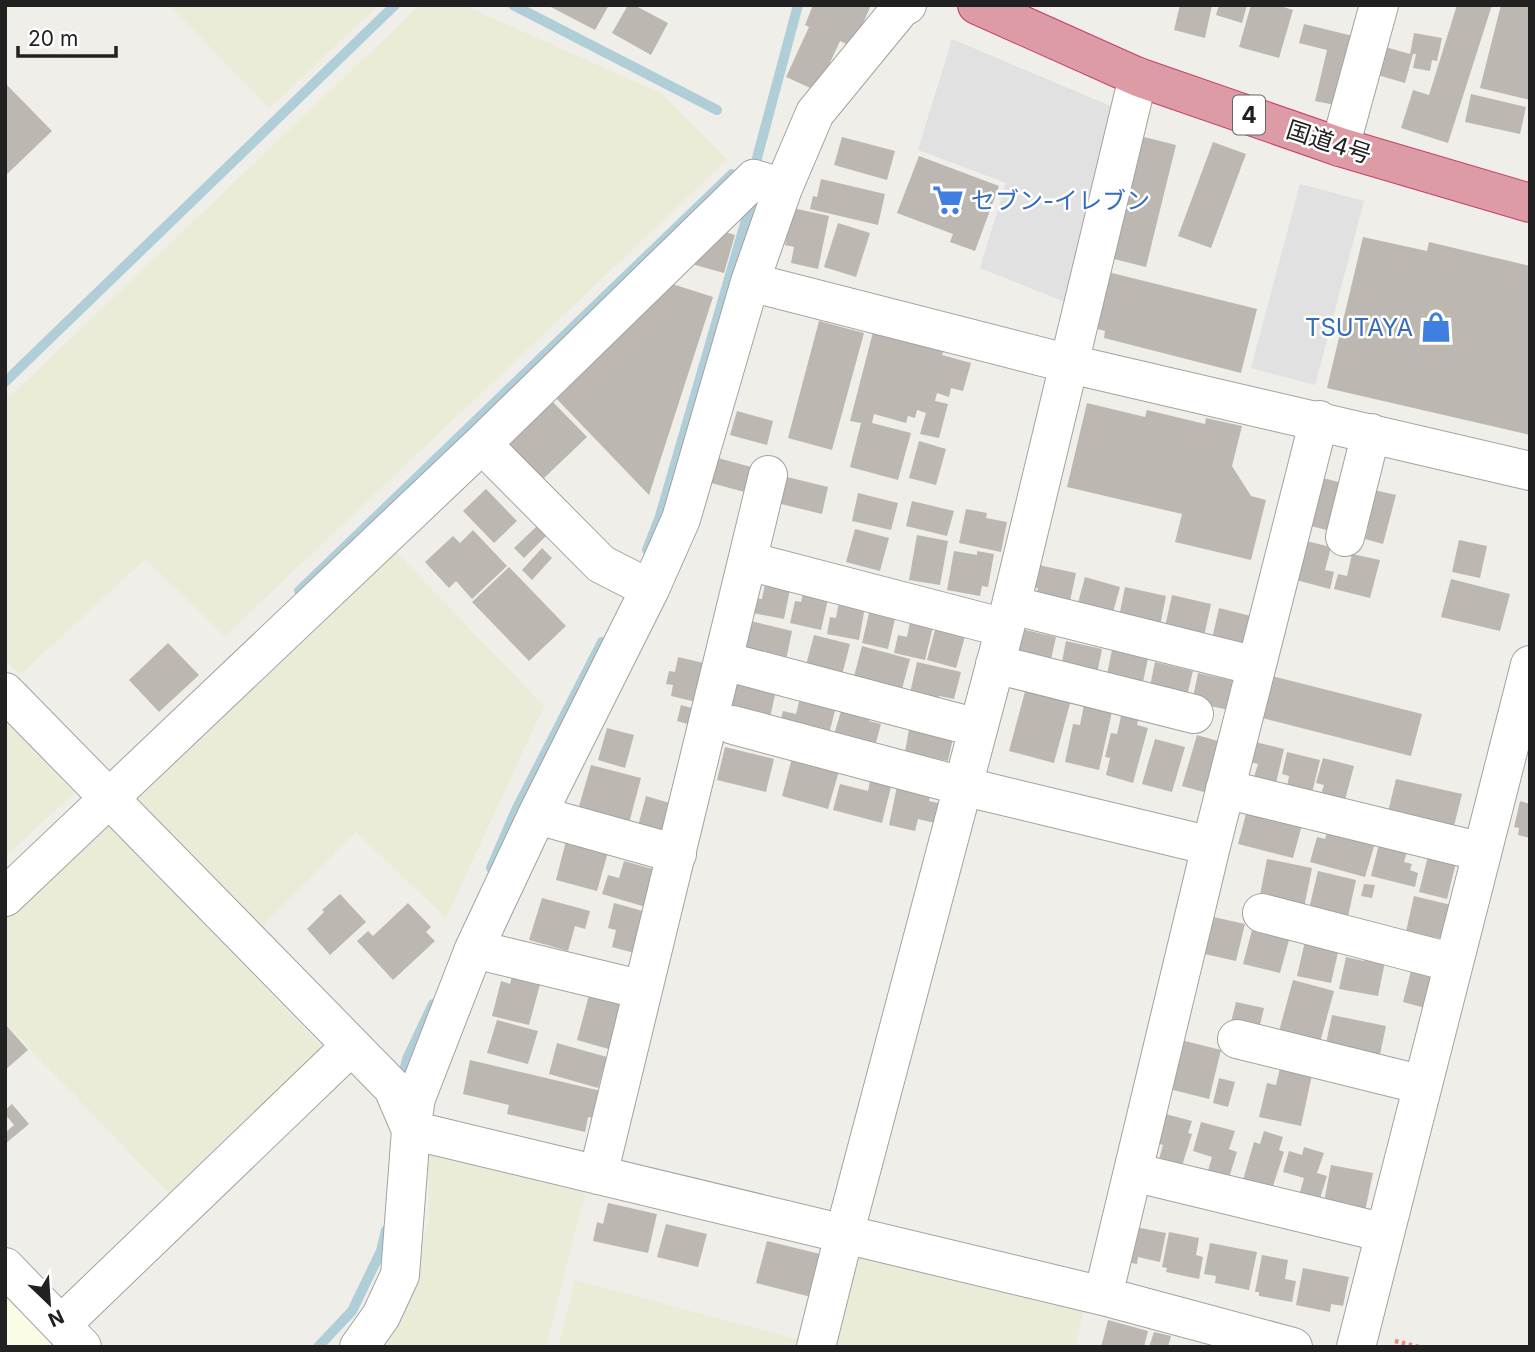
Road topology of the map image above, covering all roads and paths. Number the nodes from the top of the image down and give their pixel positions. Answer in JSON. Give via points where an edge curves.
{"nodes":[{"id":1,"x":907,"y":5,"type":"edge"},
{"id":2,"x":977,"y":5,"type":"edge"},
{"id":3,"x":1379,"y":5,"type":"edge"},
{"id":4,"x":1138,"y":77,"type":"junction"},
{"id":5,"x":1340,"y":147,"type":"junction"},
{"id":6,"x":783,"y":188,"type":"junction"},
{"id":7,"x":1530,"y":203,"type":"edge"},
{"id":8,"x":750,"y":282,"type":"junction"},
{"id":9,"x":1070,"y":364,"type":"junction"},
{"id":10,"x":1319,"y":420,"type":"junction"},
{"id":11,"x":1371,"y":433,"type":"junction"},
{"id":12,"x":482,"y":444,"type":"junction"},
{"id":13,"x":1530,"y":471,"type":"edge"},
{"id":14,"x":768,"y":475,"type":"dead end"},
{"id":15,"x":1346,"y":537,"type":"dead end"},
{"id":16,"x":748,"y":561,"type":"junction"},
{"id":17,"x":650,"y":589,"type":"junction"},
{"id":18,"x":1008,"y":617,"type":"junction"},
{"id":19,"x":723,"y":662,"type":"junction"},
{"id":20,"x":995,"y":664,"type":"junction"},
{"id":21,"x":1530,"y":665,"type":"edge"},
{"id":22,"x":1256,"y":666,"type":"junction"},
{"id":23,"x":5,"y":692,"type":"edge"},
{"id":24,"x":1524,"y":710,"type":"edge"},
{"id":25,"x":1194,"y":714,"type":"dead end"},
{"id":26,"x":733,"y":725,"type":"dead end"},
{"id":27,"x":978,"y":727,"type":"junction"},
{"id":28,"x":1516,"y":779,"type":"edge"},
{"id":29,"x":962,"y":786,"type":"junction"},
{"id":30,"x":1225,"y":789,"type":"junction"},
{"id":31,"x":108,"y":799,"type":"junction"},
{"id":32,"x":537,"y":815,"type":"junction"},
{"id":33,"x":1211,"y":845,"type":"junction"},
{"id":34,"x":1482,"y":852,"type":"junction"},
{"id":35,"x":677,"y":854,"type":"junction"},
{"id":36,"x":5,"y":897,"type":"edge"},
{"id":37,"x":1262,"y":913,"type":"dead end"},
{"id":38,"x":474,"y":949,"type":"junction"},
{"id":39,"x":1454,"y":963,"type":"junction"},
{"id":40,"x":643,"y":990,"type":"junction"},
{"id":41,"x":1237,"y":1039,"type":"dead end"},
{"id":42,"x":351,"y":1046,"type":"junction"},
{"id":43,"x":1423,"y":1084,"type":"junction"},
{"id":44,"x":411,"y":1130,"type":"junction"},
{"id":45,"x":1133,"y":1171,"type":"junction"},
{"id":46,"x":598,"y":1175,"type":"junction"},
{"id":47,"x":1385,"y":1233,"type":"junction"},
{"id":48,"x":844,"y":1235,"type":"junction"},
{"id":49,"x":5,"y":1267,"type":"edge"},
{"id":50,"x":1103,"y":1296,"type":"junction"},
{"id":51,"x":72,"y":1336,"type":"edge"},
{"id":52,"x":359,"y":1347,"type":"edge"},
{"id":53,"x":817,"y":1347,"type":"edge"},
{"id":54,"x":1293,"y":1347,"type":"edge"},
{"id":55,"x":1356,"y":1347,"type":"edge"}],
"edges":[{"from":1,"to":6,"type":"street","via":[[816,113]]},
{"from":2,"to":4,"type":"highway","name":"国道4号","number":"4"},
{"from":3,"to":5,"type":"street"},
{"from":4,"to":5,"type":"highway","name":"国道4号","number":"4"},
{"from":4,"to":9,"type":"street"},
{"from":5,"to":7,"type":"highway","name":"国道4号","number":"4"},
{"from":6,"to":8,"type":"street"},
{"from":6,"to":12,"type":"street","via":[[754,179]]},
{"from":8,"to":9,"type":"street"},
{"from":8,"to":17,"type":"street","via":[[681,519]]},
{"from":9,"to":10,"type":"street"},
{"from":9,"to":18,"type":"street"},
{"from":10,"to":11,"type":"street"},
{"from":10,"to":22,"type":"street"},
{"from":11,"to":13,"type":"street"},
{"from":11,"to":15,"type":"street"},
{"from":12,"to":17,"type":"street","via":[[601,564]]},
{"from":12,"to":31,"type":"street"},
{"from":14,"to":16,"type":"street"},
{"from":16,"to":18,"type":"street"},
{"from":16,"to":19,"type":"street"},
{"from":17,"to":32,"type":"street"},
{"from":18,"to":20,"type":"street"},
{"from":18,"to":22,"type":"street"},
{"from":19,"to":27,"type":"street"},
{"from":19,"to":35,"type":"street"},
{"from":20,"to":25,"type":"street"},
{"from":20,"to":27,"type":"street"},
{"from":21,"to":24,"type":"street"},
{"from":22,"to":30,"type":"street"},
{"from":23,"to":31,"type":"street"},
{"from":24,"to":28,"type":"street"},
{"from":26,"to":29,"type":"street"},
{"from":27,"to":29,"type":"street"},
{"from":28,"to":34,"type":"street"},
{"from":29,"to":33,"type":"street"},
{"from":29,"to":48,"type":"street"},
{"from":30,"to":33,"type":"street"},
{"from":30,"to":34,"type":"street"},
{"from":31,"to":36,"type":"street"},
{"from":31,"to":42,"type":"street"},
{"from":32,"to":35,"type":"street"},
{"from":32,"to":38,"type":"street"},
{"from":33,"to":45,"type":"street"},
{"from":34,"to":39,"type":"street"},
{"from":35,"to":40,"type":"street"},
{"from":37,"to":39,"type":"street"},
{"from":38,"to":40,"type":"street"},
{"from":38,"to":44,"type":"street","via":[[415,1098]]},
{"from":39,"to":43,"type":"street"},
{"from":40,"to":46,"type":"street"},
{"from":41,"to":43,"type":"street"},
{"from":42,"to":44,"type":"street","via":[[393,1088]]},
{"from":42,"to":51,"type":"street"},
{"from":43,"to":47,"type":"street"},
{"from":44,"to":46,"type":"street"},
{"from":44,"to":52,"type":"street","via":[[400,1275]]},
{"from":45,"to":47,"type":"street"},
{"from":45,"to":50,"type":"street"},
{"from":46,"to":48,"type":"street"},
{"from":47,"to":55,"type":"street"},
{"from":48,"to":50,"type":"street"},
{"from":48,"to":53,"type":"street"},
{"from":49,"to":51,"type":"street"},
{"from":50,"to":54,"type":"street"}]}
